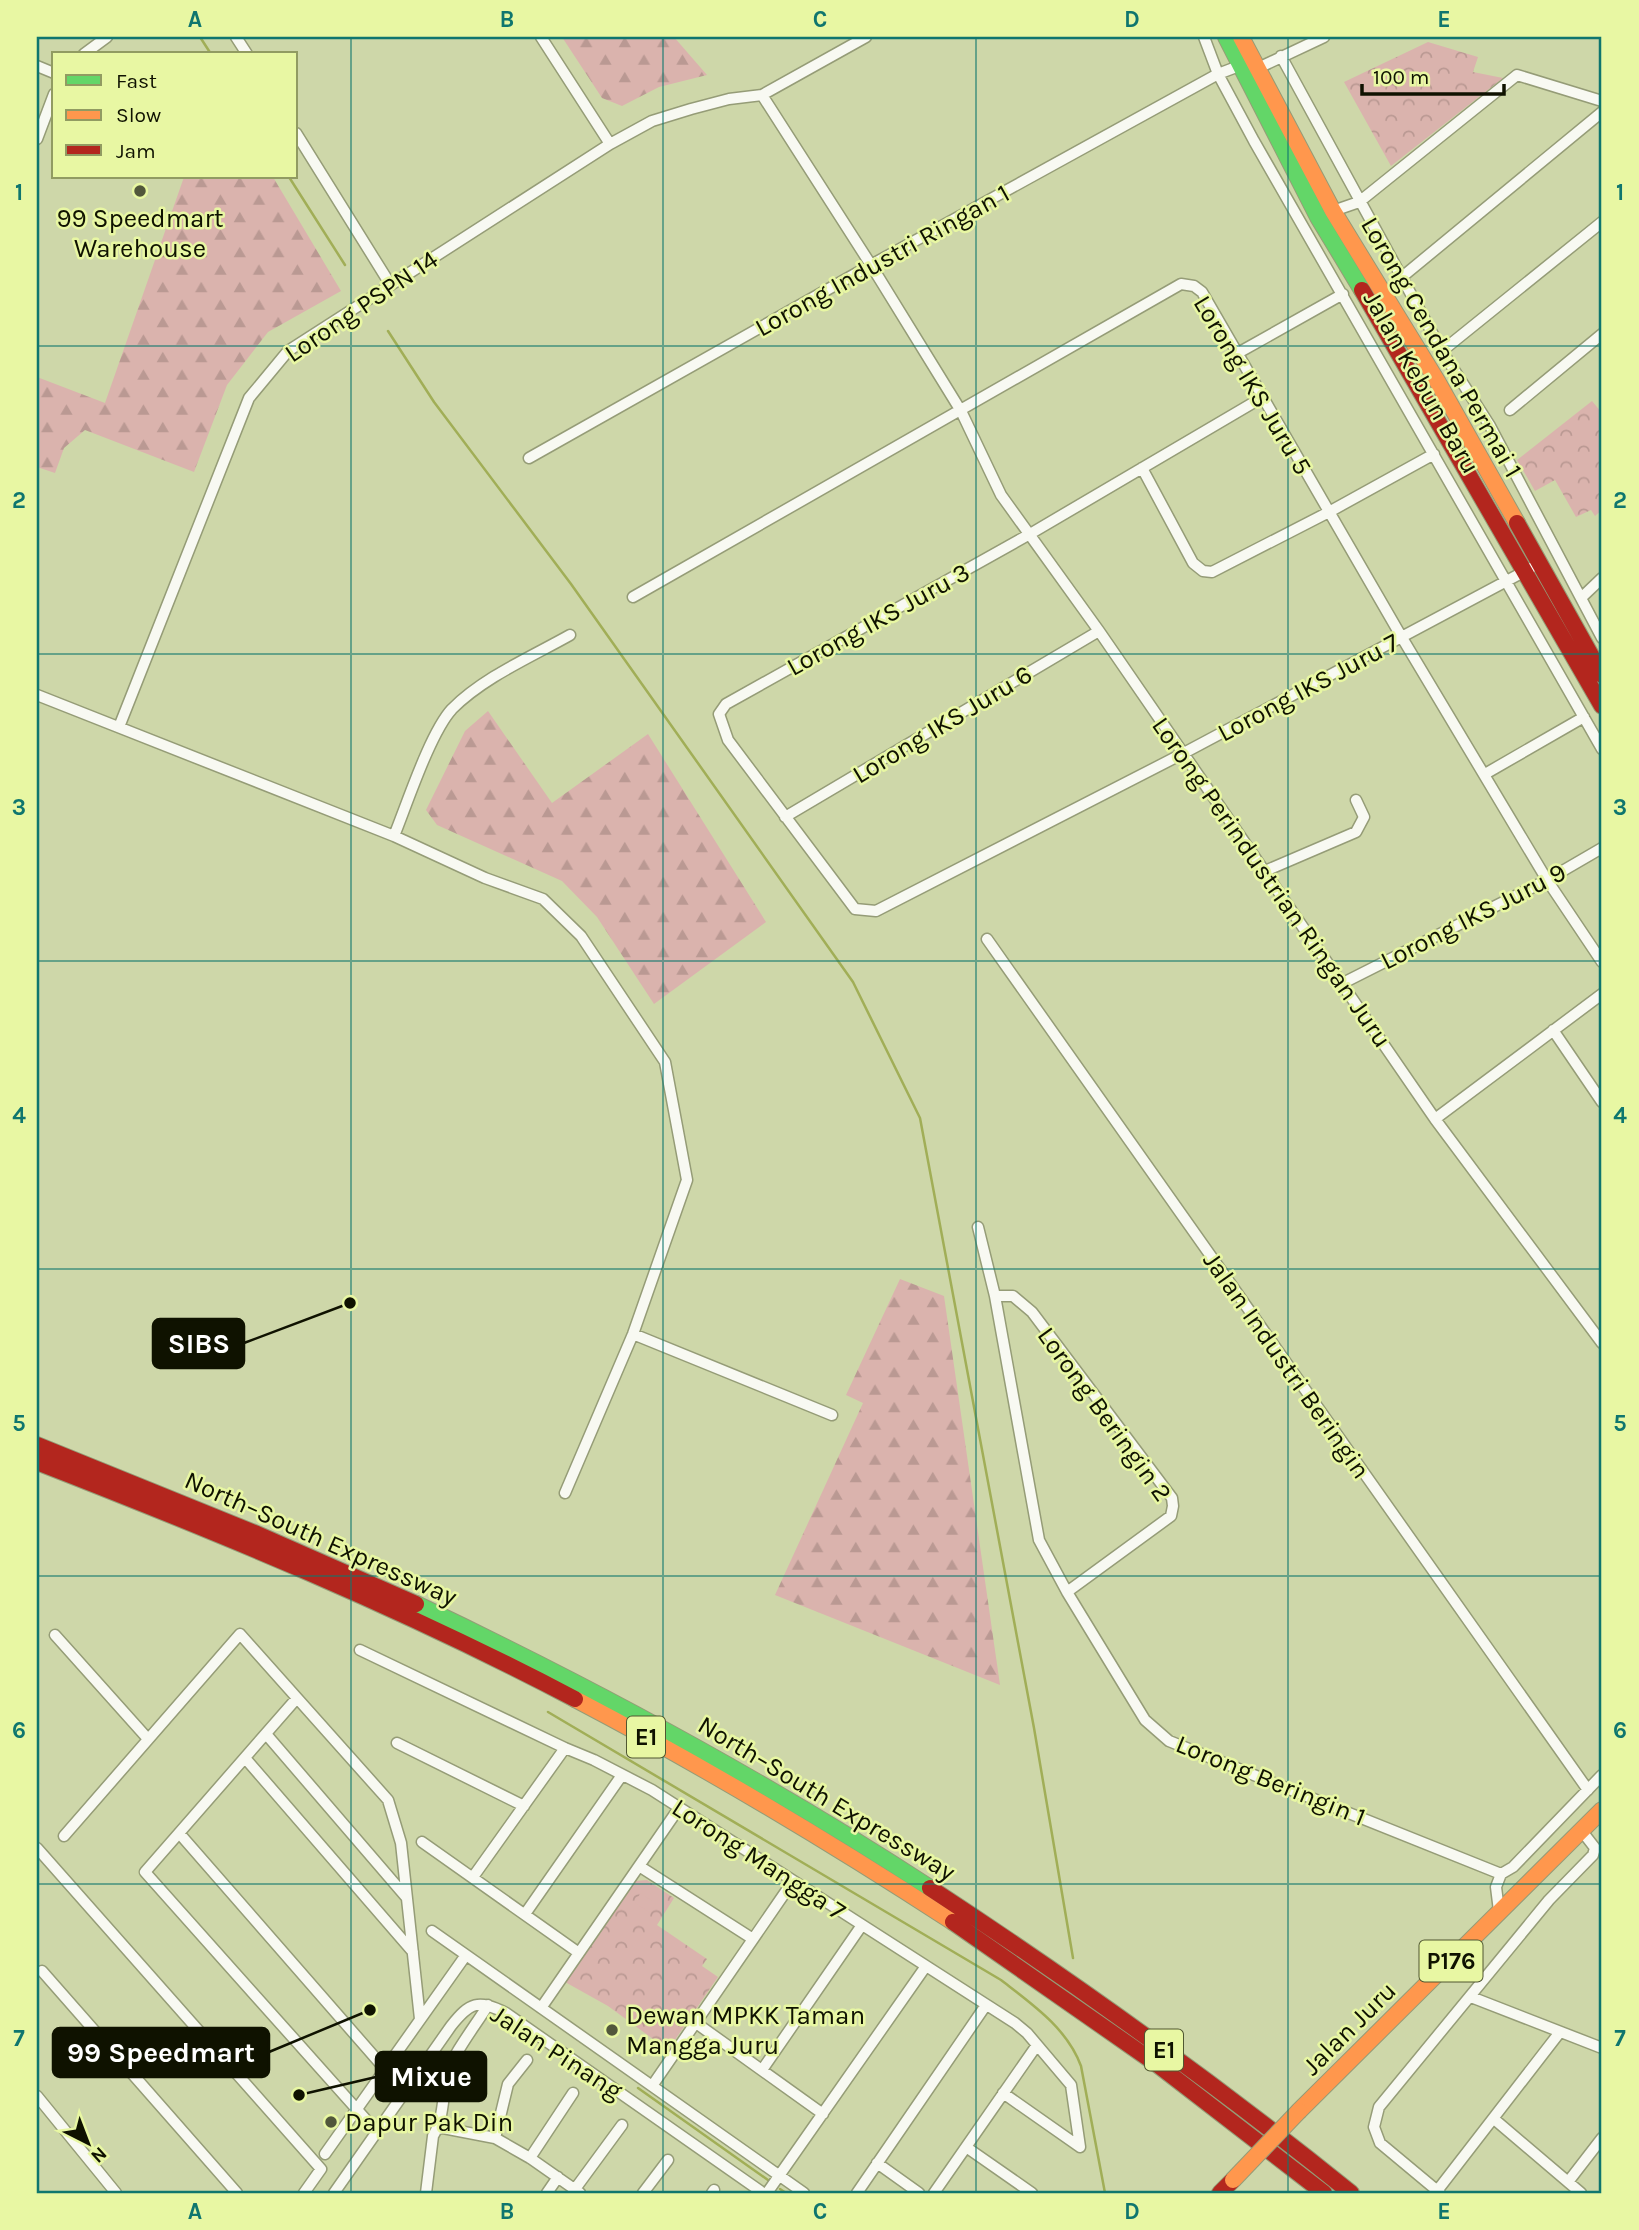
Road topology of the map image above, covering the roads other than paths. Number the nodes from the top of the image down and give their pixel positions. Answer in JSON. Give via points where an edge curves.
{"nodes":[{"id":1,"x":107,"y":37,"type":"edge"},
{"id":2,"x":236,"y":37,"type":"edge"},
{"id":3,"x":541,"y":37,"type":"edge"},
{"id":4,"x":866,"y":37,"type":"edge"},
{"id":5,"x":1204,"y":37,"type":"edge"},
{"id":6,"x":1226,"y":37,"type":"edge"},
{"id":7,"x":1241,"y":37,"type":"edge"},
{"id":8,"x":1324,"y":37,"type":"edge"},
{"id":9,"x":87,"y":52,"type":"edge"},
{"id":10,"x":246,"y":52,"type":"edge"},
{"id":11,"x":1282,"y":56,"type":"junction"},
{"id":12,"x":1239,"y":66,"type":"junction"},
{"id":13,"x":1256,"y":69,"type":"junction"},
{"id":14,"x":1219,"y":74,"type":"junction"},
{"id":15,"x":762,"y":95,"type":"junction"},
{"id":16,"x":52,"y":99,"type":"edge"},
{"id":17,"x":1602,"y":101,"type":"edge"},
{"id":18,"x":1602,"y":112,"type":"edge"},
{"id":19,"x":1272,"y":131,"type":"junction"},
{"id":20,"x":298,"y":135,"type":"edge"},
{"id":21,"x":37,"y":139,"type":"edge"},
{"id":22,"x":1254,"y":141,"type":"junction"},
{"id":23,"x":610,"y":144,"type":"junction"},
{"id":24,"x":1359,"y":202,"type":"junction"},
{"id":25,"x":1333,"y":211,"type":"junction"},
{"id":26,"x":1602,"y":222,"type":"edge"},
{"id":27,"x":871,"y":265,"type":"junction"},
{"id":28,"x":1402,"y":277,"type":"junction"},
{"id":29,"x":390,"y":284,"type":"junction"},
{"id":30,"x":1343,"y":294,"type":"junction"},
{"id":31,"x":1602,"y":334,"type":"edge"},
{"id":32,"x":1442,"y":351,"type":"junction"},
{"id":33,"x":1238,"y":353,"type":"junction"},
{"id":34,"x":1263,"y":397,"type":"junction"},
{"id":35,"x":1510,"y":410,"type":"dead end"},
{"id":36,"x":961,"y":411,"type":"junction"},
{"id":37,"x":1434,"y":454,"type":"junction"},
{"id":38,"x":528,"y":458,"type":"dead end"},
{"id":39,"x":1142,"y":468,"type":"junction"},
{"id":40,"x":1329,"y":512,"type":"junction"},
{"id":41,"x":1543,"y":528,"type":"junction"},
{"id":42,"x":1030,"y":534,"type":"junction"},
{"id":43,"x":1525,"y":538,"type":"junction"},
{"id":44,"x":1533,"y":567,"type":"junction"},
{"id":45,"x":1602,"y":578,"type":"edge"},
{"id":46,"x":1507,"y":581,"type":"junction"},
{"id":47,"x":633,"y":597,"type":"dead end"},
{"id":48,"x":1581,"y":598,"type":"junction"},
{"id":49,"x":1099,"y":631,"type":"junction"},
{"id":50,"x":570,"y":635,"type":"dead end"},
{"id":51,"x":1401,"y":636,"type":"junction"},
{"id":52,"x":1602,"y":638,"type":"edge"},
{"id":53,"x":1602,"y":675,"type":"edge"},
{"id":54,"x":37,"y":695,"type":"edge"},
{"id":55,"x":1602,"y":706,"type":"edge"},
{"id":56,"x":1584,"y":717,"type":"junction"},
{"id":57,"x":119,"y":727,"type":"junction"},
{"id":58,"x":1602,"y":749,"type":"edge"},
{"id":59,"x":1182,"y":754,"type":"junction"},
{"id":60,"x":1485,"y":774,"type":"junction"},
{"id":61,"x":1356,"y":800,"type":"dead end"},
{"id":62,"x":785,"y":817,"type":"junction"},
{"id":63,"x":394,"y":836,"type":"junction"},
{"id":64,"x":1602,"y":848,"type":"edge"},
{"id":65,"x":1265,"y":871,"type":"junction"},
{"id":66,"x":1548,"y":880,"type":"junction"},
{"id":67,"x":987,"y":940,"type":"dead end"},
{"id":68,"x":1602,"y":962,"type":"edge"},
{"id":69,"x":1343,"y":983,"type":"junction"},
{"id":70,"x":1602,"y":994,"type":"edge"},
{"id":71,"x":1553,"y":1030,"type":"junction"},
{"id":72,"x":1602,"y":1102,"type":"edge"},
{"id":73,"x":1435,"y":1119,"type":"junction"},
{"id":74,"x":978,"y":1227,"type":"dead end"},
{"id":75,"x":995,"y":1296,"type":"junction"},
{"id":76,"x":633,"y":1334,"type":"junction"},
{"id":77,"x":1602,"y":1343,"type":"edge"},
{"id":78,"x":832,"y":1415,"type":"dead end"},
{"id":79,"x":37,"y":1445,"type":"edge"},
{"id":80,"x":37,"y":1462,"type":"edge"},
{"id":81,"x":565,"y":1493,"type":"dead end"},
{"id":82,"x":1067,"y":1592,"type":"junction"},
{"id":83,"x":55,"y":1635,"type":"dead end"},
{"id":84,"x":360,"y":1650,"type":"dead end"},
{"id":85,"x":297,"y":1698,"type":"junction"},
{"id":86,"x":266,"y":1734,"type":"junction"},
{"id":87,"x":148,"y":1739,"type":"junction"},
{"id":88,"x":397,"y":1743,"type":"dead end"},
{"id":89,"x":565,"y":1748,"type":"junction"},
{"id":90,"x":245,"y":1758,"type":"junction"},
{"id":91,"x":622,"y":1775,"type":"junction"},
{"id":92,"x":1602,"y":1775,"type":"edge"},
{"id":93,"x":1588,"y":1790,"type":"junction"},
{"id":94,"x":524,"y":1806,"type":"junction"},
{"id":95,"x":679,"y":1808,"type":"junction"},
{"id":96,"x":1602,"y":1810,"type":"edge"},
{"id":97,"x":1581,"y":1830,"type":"junction"},
{"id":98,"x":179,"y":1833,"type":"junction"},
{"id":99,"x":64,"y":1836,"type":"dead end"},
{"id":100,"x":422,"y":1842,"type":"dead end"},
{"id":101,"x":37,"y":1848,"type":"edge"},
{"id":102,"x":639,"y":1866,"type":"junction"},
{"id":103,"x":1502,"y":1874,"type":"junction"},
{"id":104,"x":472,"y":1877,"type":"junction"},
{"id":105,"x":793,"y":1881,"type":"junction"},
{"id":106,"x":407,"y":1898,"type":"junction"},
{"id":107,"x":1499,"y":1911,"type":"junction"},
{"id":108,"x":524,"y":1914,"type":"junction"},
{"id":109,"x":862,"y":1925,"type":"junction"},
{"id":110,"x":432,"y":1931,"type":"dead end"},
{"id":111,"x":753,"y":1940,"type":"junction"},
{"id":112,"x":413,"y":1952,"type":"junction"},
{"id":113,"x":579,"y":1953,"type":"junction"},
{"id":114,"x":466,"y":1955,"type":"junction"},
{"id":115,"x":926,"y":1966,"type":"junction"},
{"id":116,"x":42,"y":1971,"type":"dead end"},
{"id":117,"x":416,"y":1986,"type":"junction"},
{"id":118,"x":436,"y":1996,"type":"junction"},
{"id":119,"x":1471,"y":1997,"type":"junction"},
{"id":120,"x":488,"y":2005,"type":"junction"},
{"id":121,"x":986,"y":2005,"type":"junction"},
{"id":122,"x":541,"y":2008,"type":"junction"},
{"id":123,"x":420,"y":2019,"type":"junction"},
{"id":124,"x":696,"y":2023,"type":"junction"},
{"id":125,"x":1560,"y":2032,"type":"junction"},
{"id":126,"x":1037,"y":2045,"type":"junction"},
{"id":127,"x":1602,"y":2048,"type":"edge"},
{"id":128,"x":527,"y":2060,"type":"dead end"},
{"id":129,"x":385,"y":2069,"type":"junction"},
{"id":130,"x":762,"y":2070,"type":"junction"},
{"id":131,"x":652,"y":2086,"type":"junction"},
{"id":132,"x":1003,"y":2093,"type":"junction"},
{"id":133,"x":573,"y":2094,"type":"dead end"},
{"id":134,"x":37,"y":2096,"type":"edge"},
{"id":135,"x":356,"y":2110,"type":"junction"},
{"id":136,"x":823,"y":2113,"type":"junction"},
{"id":137,"x":1494,"y":2119,"type":"junction"},
{"id":138,"x":622,"y":2125,"type":"dead end"},
{"id":139,"x":438,"y":2129,"type":"junction"},
{"id":140,"x":377,"y":2132,"type":"junction"},
{"id":141,"x":495,"y":2138,"type":"junction"},
{"id":142,"x":1602,"y":2138,"type":"edge"},
{"id":143,"x":966,"y":2147,"type":"junction"},
{"id":144,"x":325,"y":2154,"type":"dead end"},
{"id":145,"x":530,"y":2158,"type":"junction"},
{"id":146,"x":668,"y":2160,"type":"dead end"},
{"id":147,"x":877,"y":2163,"type":"junction"},
{"id":148,"x":779,"y":2175,"type":"junction"},
{"id":149,"x":558,"y":2178,"type":"junction"},
{"id":150,"x":1568,"y":2182,"type":"junction"},
{"id":151,"x":578,"y":2191,"type":"edge"},
{"id":152,"x":1438,"y":2192,"type":"edge"},
{"id":153,"x":116,"y":2193,"type":"edge"},
{"id":154,"x":237,"y":2193,"type":"edge"},
{"id":155,"x":304,"y":2193,"type":"edge"},
{"id":156,"x":334,"y":2193,"type":"edge"},
{"id":157,"x":426,"y":2193,"type":"edge"},
{"id":158,"x":547,"y":2193,"type":"edge"},
{"id":159,"x":643,"y":2193,"type":"edge"},
{"id":160,"x":765,"y":2193,"type":"edge"},
{"id":161,"x":804,"y":2193,"type":"edge"},
{"id":162,"x":857,"y":2193,"type":"edge"},
{"id":163,"x":919,"y":2193,"type":"edge"},
{"id":164,"x":933,"y":2193,"type":"edge"},
{"id":165,"x":1032,"y":2193,"type":"edge"},
{"id":166,"x":1220,"y":2193,"type":"edge"},
{"id":167,"x":1324,"y":2193,"type":"edge"},
{"id":168,"x":1351,"y":2193,"type":"edge"},
{"id":169,"x":1581,"y":2193,"type":"edge"}],
"edges":[{"from":1,"to":9,"type":"street"},
{"from":2,"to":10,"type":"street"},
{"from":3,"to":23,"type":"street"},
{"from":4,"to":15,"type":"street"},
{"from":5,"to":14,"type":"street","name":"Jalan Kebun Baru"},
{"from":6,"to":12,"type":"main road","name":"Jalan Kebun Baru"},
{"from":7,"to":13,"type":"main road","name":"Jalan Kebun Baru"},
{"from":8,"to":11,"type":"street"},
{"from":11,"to":13,"type":"street"},
{"from":11,"to":24,"type":"street","name":"Lorong Cendana Permai 1"},
{"from":12,"to":14,"type":"street","name":"Lorong Industri Ringan 1"},
{"from":12,"to":19,"type":"main road","name":"Jalan Kebun Baru"},
{"from":13,"to":25,"type":"main road","name":"Jalan Kebun Baru"},
{"from":14,"to":22,"type":"street","name":"Jalan Kebun Baru"},
{"from":14,"to":27,"type":"street","name":"Lorong Industri Ringan 1"},
{"from":15,"to":23,"type":"street","name":"Lorong PSPN 14","via":[[729,99],[652,121]]},
{"from":15,"to":27,"type":"street","name":"Lorong Perindustrian Ringan Juru"},
{"from":16,"to":21,"type":"street"},
{"from":17,"to":24,"type":"street","via":[[1522,75],[1512,79]]},
{"from":18,"to":28,"type":"street"},
{"from":19,"to":22,"type":"street"},
{"from":19,"to":44,"type":"main road","name":"Jalan Kebun Baru","via":[[1318,217]]},
{"from":20,"to":29,"type":"street"},
{"from":22,"to":30,"type":"street","name":"Jalan Kebun Baru"},
{"from":23,"to":29,"type":"street","name":"Lorong PSPN 14"},
{"from":24,"to":25,"type":"street"},
{"from":24,"to":28,"type":"street","name":"Lorong Cendana Permai 1"},
{"from":25,"to":43,"type":"main road","name":"Jalan Kebun Baru","via":[[1437,381]]},
{"from":26,"to":32,"type":"street"},
{"from":27,"to":36,"type":"street","name":"Lorong Perindustrian Ringan Juru"},
{"from":27,"to":38,"type":"street","name":"Lorong Industri Ringan 1"},
{"from":28,"to":32,"type":"street","name":"Lorong Cendana Permai 1"},
{"from":29,"to":57,"type":"street","name":"Lorong PSPN 14","via":[[288,351],[249,398]]},
{"from":30,"to":33,"type":"street"},
{"from":30,"to":37,"type":"street","name":"Jalan Kebun Baru"},
{"from":31,"to":35,"type":"street"},
{"from":32,"to":41,"type":"street","name":"Lorong Cendana Permai 1","via":[[1490,426]]},
{"from":33,"to":34,"type":"street","name":"Lorong IKS Juru 5"},
{"from":33,"to":36,"type":"street","name":"Lorong IKS Juru 5","via":[[1202,292],[1181,284]]},
{"from":34,"to":39,"type":"street","name":"Lorong IKS Juru 3"},
{"from":34,"to":40,"type":"street","name":"Lorong IKS Juru 5"},
{"from":36,"to":42,"type":"street","name":"Lorong Perindustrian Ringan Juru","via":[[1001,495]]},
{"from":36,"to":47,"type":"street","name":"Lorong IKS Juru 5"},
{"from":37,"to":40,"type":"street"},
{"from":37,"to":46,"type":"street","name":"Jalan Kebun Baru"},
{"from":39,"to":40,"type":"street","via":[[1193,564],[1203,571],[1212,572]]},
{"from":39,"to":42,"type":"street","name":"Lorong IKS Juru 3"},
{"from":40,"to":51,"type":"street","name":"Lorong IKS Juru 5"},
{"from":41,"to":43,"type":"street"},
{"from":41,"to":48,"type":"street","name":"Lorong Cendana Permai 1"},
{"from":42,"to":49,"type":"street","name":"Lorong Perindustrian Ringan Juru"},
{"from":42,"to":62,"type":"street","name":"Lorong IKS Juru 3","via":[[726,704],[719,714],[729,740]]},
{"from":43,"to":44,"type":"main road","name":"Jalan Kebun Baru"},
{"from":44,"to":46,"type":"street","name":"Lorong IKS Juru 7"},
{"from":44,"to":53,"type":"main road","name":"Jalan Kebun Baru"},
{"from":44,"to":55,"type":"main road","name":"Jalan Kebun Baru"},
{"from":45,"to":48,"type":"street"},
{"from":46,"to":51,"type":"street","name":"Lorong IKS Juru 7"},
{"from":46,"to":56,"type":"street","name":"Jalan Kebun Baru"},
{"from":48,"to":52,"type":"street","name":"Lorong Cendana Permai 1"},
{"from":49,"to":59,"type":"street","name":"Lorong Perindustrian Ringan Juru"},
{"from":49,"to":62,"type":"street","name":"Lorong IKS Juru 6"},
{"from":50,"to":63,"type":"street","via":[[476,689],[451,711],[435,737]]},
{"from":51,"to":59,"type":"street","name":"Lorong IKS Juru 7"},
{"from":51,"to":60,"type":"street","name":"Lorong IKS Juru 5"},
{"from":54,"to":57,"type":"street"},
{"from":56,"to":58,"type":"street","name":"Jalan Kebun Baru"},
{"from":56,"to":60,"type":"street"},
{"from":57,"to":63,"type":"street"},
{"from":59,"to":62,"type":"street","name":"Lorong IKS Juru 7","via":[[876,911],[850,905]]},
{"from":59,"to":65,"type":"street","name":"Lorong Perindustrian Ringan Juru"},
{"from":60,"to":66,"type":"street","name":"Lorong IKS Juru 5"},
{"from":61,"to":65,"type":"street","via":[[1364,817],[1356,832]]},
{"from":63,"to":76,"type":"street","via":[[543,899],[581,936],[665,1062],[687,1180]]},
{"from":64,"to":66,"type":"street","name":"Lorong IKS Juru 9"},
{"from":65,"to":69,"type":"street","name":"Lorong Perindustrian Ringan Juru"},
{"from":66,"to":68,"type":"street","name":"Lorong IKS Juru 5"},
{"from":66,"to":69,"type":"street","name":"Lorong IKS Juru 9"},
{"from":67,"to":93,"type":"street","name":"Jalan Industri Beringin"},
{"from":69,"to":73,"type":"street","name":"Lorong Perindustrian Ringan Juru"},
{"from":70,"to":71,"type":"street"},
{"from":71,"to":72,"type":"street"},
{"from":71,"to":73,"type":"street"},
{"from":73,"to":77,"type":"street","name":"Lorong Perindustrian Ringan Juru"},
{"from":74,"to":75,"type":"street","name":"Lorong Beringin 1"},
{"from":75,"to":82,"type":"street","name":"Lorong Beringin 1","via":[[1039,1540]]},
{"from":75,"to":82,"type":"street","name":"Lorong Beringin 2","via":[[1013,1296],[1032,1312],[1172,1498],[1171,1516]]},
{"from":76,"to":78,"type":"street"},
{"from":76,"to":81,"type":"street"},
{"from":79,"to":168,"type":"main road","name":"North–South Expressway","number":"E1","via":[[368,1583],[536,1662],[718,1759],[903,1870],[1060,1974]]},
{"from":80,"to":167,"type":"main road","name":"North–South Expressway","number":"E1","via":[[198,1525],[360,1596],[523,1673],[674,1753],[819,1836],[1008,1956],[1132,2044]]},
{"from":82,"to":103,"type":"street","name":"Lorong Beringin 1","via":[[1145,1720],[1169,1741]]},
{"from":83,"to":87,"type":"street"},
{"from":84,"to":89,"type":"street","name":"Lorong Mangga 7"},
{"from":85,"to":86,"type":"street"},
{"from":85,"to":87,"type":"street","via":[[240,1634]]},
{"from":85,"to":106,"type":"street","via":[[388,1800],[401,1843]]},
{"from":86,"to":90,"type":"street"},
{"from":86,"to":106,"type":"street"},
{"from":87,"to":99,"type":"street"},
{"from":88,"to":94,"type":"street"},
{"from":89,"to":91,"type":"street","name":"Lorong Mangga 7"},
{"from":89,"to":94,"type":"street"},
{"from":90,"to":98,"type":"street"},
{"from":90,"to":112,"type":"street"},
{"from":91,"to":95,"type":"street","name":"Lorong Mangga 7"},
{"from":91,"to":108,"type":"street"},
{"from":92,"to":93,"type":"street"},
{"from":93,"to":103,"type":"street"},
{"from":94,"to":104,"type":"street"},
{"from":95,"to":102,"type":"street"},
{"from":95,"to":105,"type":"street","name":"Lorong Mangga 7"},
{"from":96,"to":97,"type":"main road","name":"Jalan Juru","number":"P176"},
{"from":97,"to":107,"type":"main road","name":"Jalan Juru","number":"P176"},
{"from":97,"to":119,"type":"street","via":[[1595,1848],[1593,1855],[1549,1900]]},
{"from":98,"to":129,"type":"street"},
{"from":98,"to":135,"type":"street","via":[[145,1872]]},
{"from":100,"to":104,"type":"street"},
{"from":101,"to":155,"type":"street","via":[[321,2169]]},
{"from":102,"to":111,"type":"street"},
{"from":102,"to":113,"type":"street"},
{"from":103,"to":107,"type":"street","via":[[1496,1887]]},
{"from":104,"to":108,"type":"street"},
{"from":105,"to":109,"type":"street","name":"Lorong Mangga 7"},
{"from":105,"to":111,"type":"street"},
{"from":106,"to":112,"type":"street"},
{"from":107,"to":166,"type":"main road","name":"Jalan Juru","number":"P176","bridge":true},
{"from":108,"to":113,"type":"street"},
{"from":109,"to":115,"type":"street","name":"Lorong Mangga 7"},
{"from":109,"to":130,"type":"street"},
{"from":110,"to":114,"type":"street","name":"Jalan Pinang"},
{"from":111,"to":124,"type":"street"},
{"from":112,"to":117,"type":"street"},
{"from":113,"to":122,"type":"street"},
{"from":114,"to":118,"type":"street"},
{"from":114,"to":122,"type":"street","name":"Jalan Pinang"},
{"from":115,"to":121,"type":"street","name":"Lorong Mangga 7"},
{"from":115,"to":136,"type":"street"},
{"from":116,"to":154,"type":"street"},
{"from":117,"to":118,"type":"street"},
{"from":117,"to":123,"type":"street"},
{"from":118,"to":123,"type":"street"},
{"from":119,"to":125,"type":"street"},
{"from":119,"to":152,"type":"street","via":[[1379,2108],[1374,2127],[1380,2143]]},
{"from":120,"to":139,"type":"street","via":[[448,2068]]},
{"from":120,"to":140,"type":"street","name":"Jalan Pinang","via":[[463,2010]]},
{"from":120,"to":160,"type":"street","name":"Jalan Pinang"},
{"from":121,"to":126,"type":"street","name":"Lorong Mangga 7","via":[[1015,2023]]},
{"from":121,"to":147,"type":"street"},
{"from":122,"to":131,"type":"street","name":"Jalan Pinang"},
{"from":123,"to":129,"type":"street"},
{"from":124,"to":130,"type":"street"},
{"from":124,"to":131,"type":"street"},
{"from":125,"to":127,"type":"street"},
{"from":125,"to":137,"type":"street"},
{"from":126,"to":132,"type":"street"},
{"from":126,"to":132,"type":"street","name":"Lorong Mangga 7","via":[[1071,2085],[1080,2147]]},
{"from":128,"to":141,"type":"street","via":[[508,2084]]},
{"from":129,"to":135,"type":"street"},
{"from":130,"to":136,"type":"street"},
{"from":131,"to":148,"type":"street","name":"Jalan Pinang"},
{"from":132,"to":143,"type":"street"},
{"from":133,"to":145,"type":"street"},
{"from":134,"to":153,"type":"street"},
{"from":135,"to":140,"type":"street"},
{"from":135,"to":144,"type":"street"},
{"from":136,"to":148,"type":"street"},
{"from":137,"to":150,"type":"street"},
{"from":137,"to":152,"type":"street"},
{"from":138,"to":151,"type":"street"},
{"from":139,"to":141,"type":"street"},
{"from":139,"to":157,"type":"street","via":[[433,2136]]},
{"from":140,"to":156,"type":"street","name":"Jalan Pinang"},
{"from":141,"to":145,"type":"street"},
{"from":142,"to":150,"type":"street"},
{"from":143,"to":164,"type":"street"},
{"from":143,"to":165,"type":"street"},
{"from":145,"to":149,"type":"street"},
{"from":146,"to":159,"type":"street"},
{"from":147,"to":162,"type":"street"},
{"from":147,"to":163,"type":"street"},
{"from":148,"to":160,"type":"street"},
{"from":148,"to":161,"type":"street","name":"Jalan Pinang"},
{"from":149,"to":151,"type":"street"},
{"from":149,"to":158,"type":"street"},
{"from":150,"to":169,"type":"street"}]}
